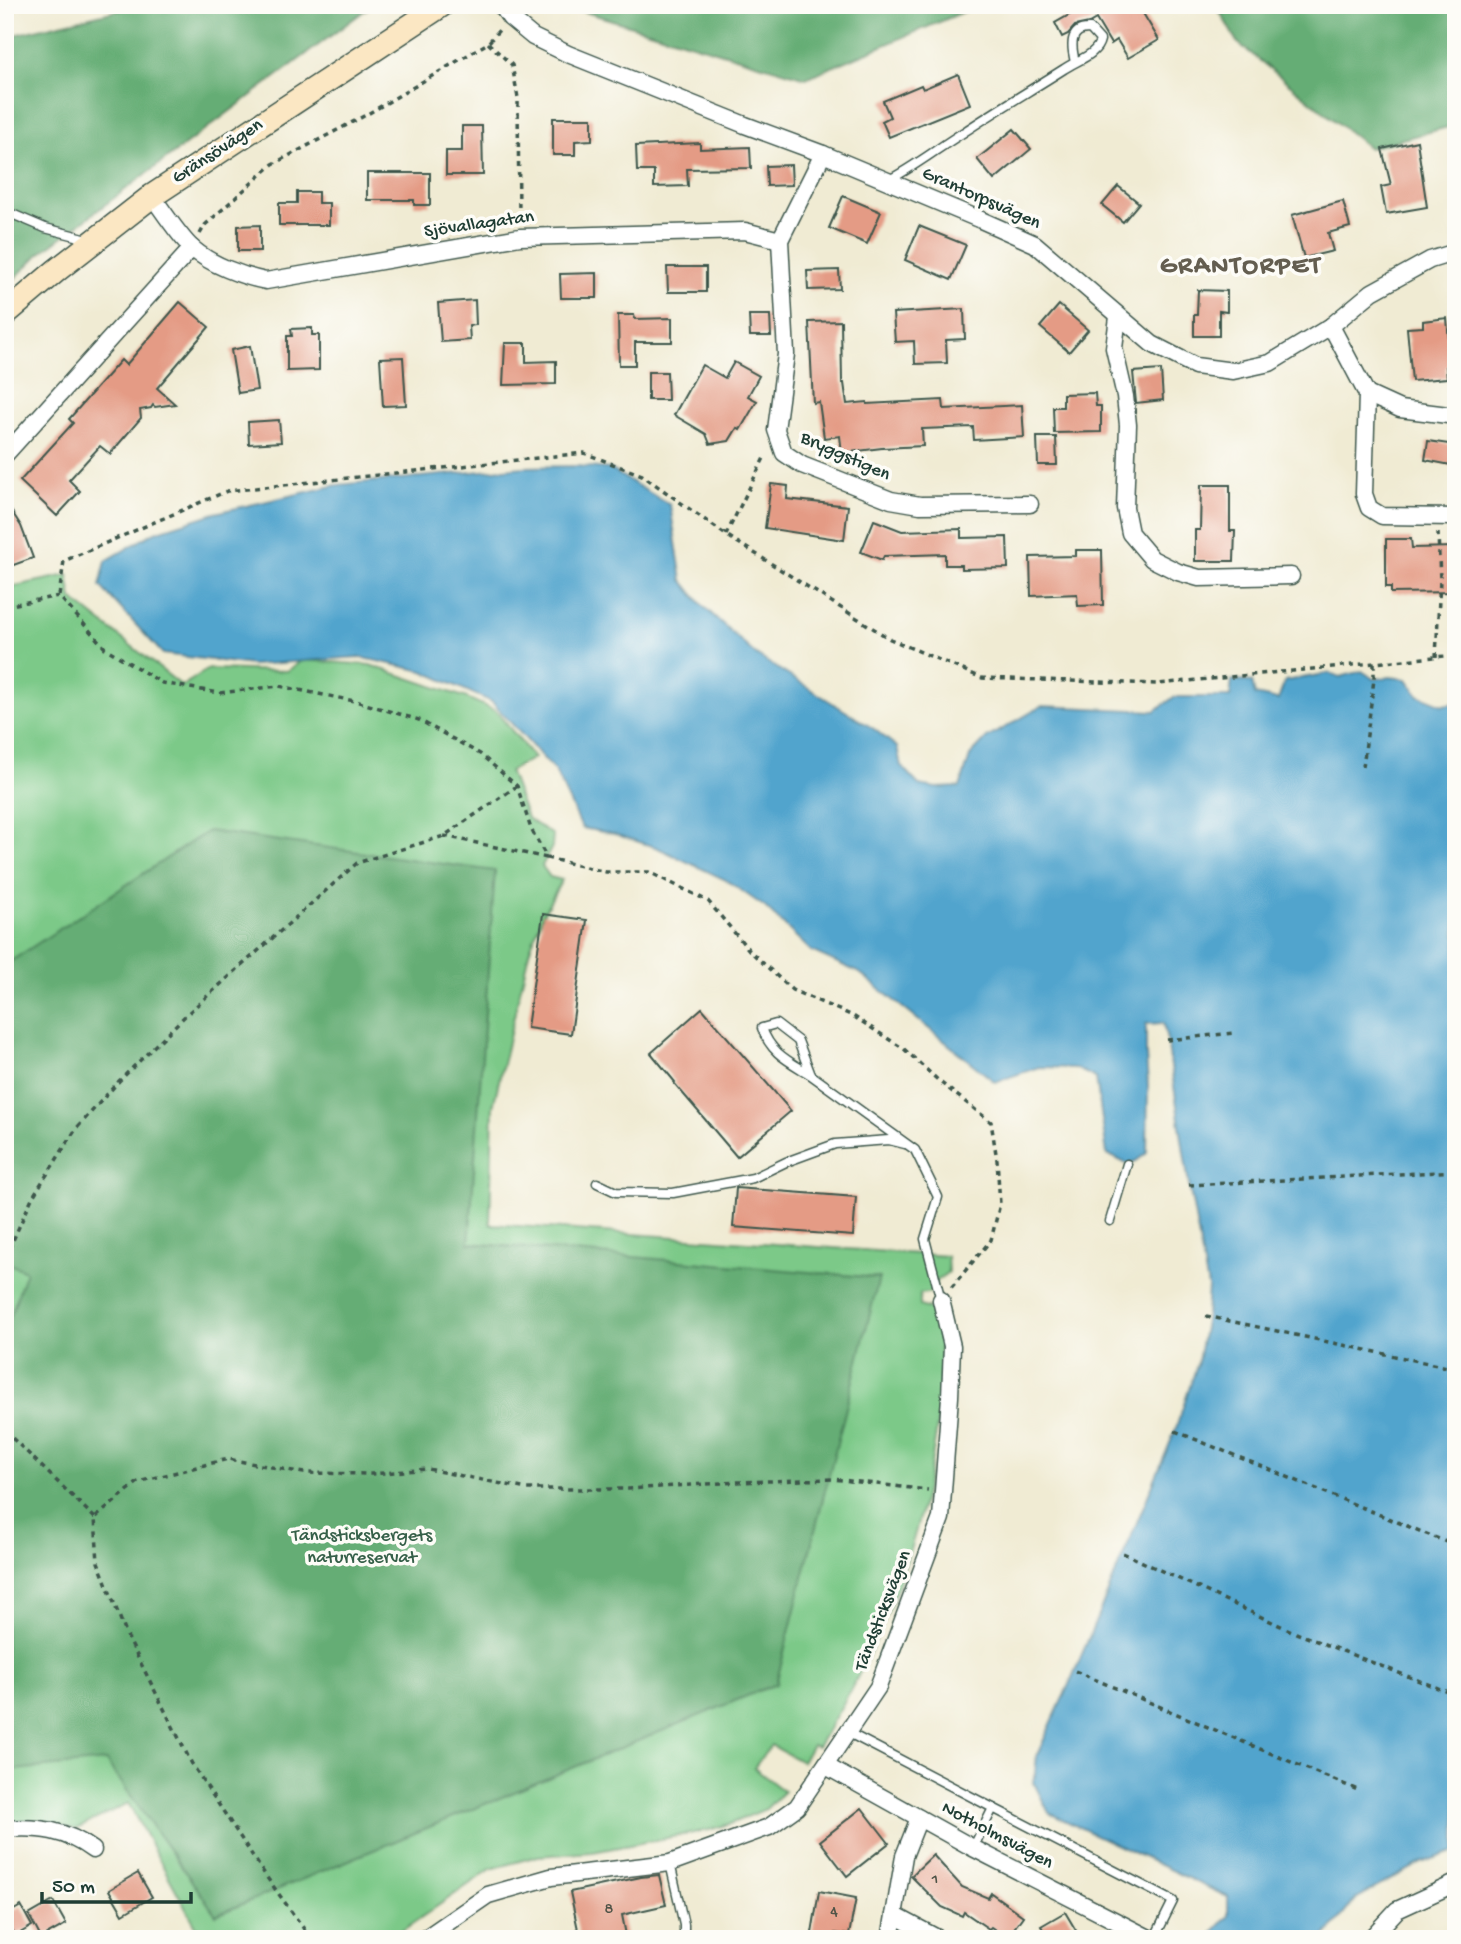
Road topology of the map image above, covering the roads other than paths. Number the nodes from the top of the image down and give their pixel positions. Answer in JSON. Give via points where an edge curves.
{"nodes":[{"id":1,"x":442,"y":5,"type":"edge"},
{"id":2,"x":505,"y":12,"type":"edge"},
{"id":3,"x":1075,"y":62,"type":"dead end"},
{"id":4,"x":823,"y":154,"type":"junction"},
{"id":5,"x":887,"y":181,"type":"junction"},
{"id":6,"x":152,"y":196,"type":"junction"},
{"id":7,"x":5,"y":211,"type":"edge"},
{"id":8,"x":780,"y":240,"type":"junction"},
{"id":9,"x":94,"y":241,"type":"junction"},
{"id":10,"x":192,"y":248,"type":"junction"},
{"id":11,"x":1456,"y":252,"type":"edge"},
{"id":12,"x":5,"y":314,"type":"edge"},
{"id":13,"x":1118,"y":317,"type":"junction"},
{"id":14,"x":1331,"y":326,"type":"junction"},
{"id":15,"x":1367,"y":394,"type":"junction"},
{"id":16,"x":1456,"y":416,"type":"edge"},
{"id":17,"x":5,"y":455,"type":"edge"},
{"id":18,"x":1030,"y":504,"type":"dead end"},
{"id":19,"x":1456,"y":517,"type":"edge"},
{"id":20,"x":1291,"y":576,"type":"dead end"},
{"id":21,"x":811,"y":1075,"type":"junction"},
{"id":22,"x":908,"y":1145,"type":"junction"},
{"id":23,"x":1127,"y":1164,"type":"dead end"},
{"id":24,"x":597,"y":1183,"type":"dead end"},
{"id":25,"x":1110,"y":1221,"type":"dead end"},
{"id":26,"x":941,"y":1300,"type":"joint"},
{"id":27,"x":847,"y":1732,"type":"junction"},
{"id":28,"x":826,"y":1766,"type":"junction"},
{"id":29,"x":993,"y":1808,"type":"junction"},
{"id":30,"x":919,"y":1818,"type":"junction"},
{"id":31,"x":5,"y":1829,"type":"edge"},
{"id":32,"x":974,"y":1848,"type":"junction"},
{"id":33,"x":93,"y":1850,"type":"dead end"},
{"id":34,"x":670,"y":1863,"type":"junction"},
{"id":35,"x":1456,"y":1882,"type":"edge"},
{"id":36,"x":894,"y":1915,"type":"junction"},
{"id":37,"x":1143,"y":1937,"type":"edge"},
{"id":38,"x":424,"y":1939,"type":"edge"},
{"id":39,"x":684,"y":1939,"type":"edge"},
{"id":40,"x":890,"y":1939,"type":"edge"},
{"id":41,"x":939,"y":1939,"type":"edge"},
{"id":42,"x":1370,"y":1939,"type":"edge"}],
"edges":[{"from":1,"to":6,"type":"street","name":"Gränsövägen"},
{"from":2,"to":4,"type":"street","name":"Grantorpsvägen","via":[[533,37],[568,54]]},
{"from":3,"to":5,"type":"lane"},
{"from":4,"to":5,"type":"street","name":"Grantorpsvägen"},
{"from":4,"to":8,"type":"street","name":"Bryggstigen"},
{"from":5,"to":13,"type":"street","name":"Grantorpsvägen","via":[[1035,244]]},
{"from":6,"to":9,"type":"street","name":"Gränsövägen"},
{"from":6,"to":10,"type":"street","name":"Sjövallagatan"},
{"from":7,"to":9,"type":"lane"},
{"from":8,"to":10,"type":"street","name":"Sjövallagatan","via":[[745,231],[520,237],[266,281],[224,268]]},
{"from":8,"to":18,"type":"street","name":"Bryggstigen","via":[[786,354],[776,430],[784,453],[802,465],[891,500],[920,505]]},
{"from":9,"to":12,"type":"street","name":"Gränsövägen"},
{"from":10,"to":17,"type":"street"},
{"from":11,"to":14,"type":"street","name":"Grantorpsvägen","via":[[1430,260],[1371,292]]},
{"from":13,"to":14,"type":"street","name":"Grantorpsvägen","via":[[1152,344],[1195,366],[1233,371],[1270,363]]},
{"from":13,"to":20,"type":"street","via":[[1114,348],[1129,425],[1125,508],[1130,533],[1152,559],[1199,578]]},
{"from":14,"to":15,"type":"street"},
{"from":15,"to":16,"type":"street","via":[[1400,409]]},
{"from":15,"to":19,"type":"street","via":[[1364,494],[1369,508],[1382,516]]},
{"from":21,"to":21,"type":"lane","via":[[798,1041],[775,1024],[762,1028],[780,1056]]},
{"from":21,"to":22,"type":"lane"},
{"from":22,"to":24,"type":"lane","via":[[888,1140],[835,1144],[753,1178],[673,1193],[616,1192]]},
{"from":22,"to":26,"type":"lane","name":"Tändsticksvägen","via":[[915,1150],[938,1197],[925,1239]]},
{"from":23,"to":25,"type":"lane"},
{"from":26,"to":27,"type":"street","name":"Tändsticksvägen","via":[[952,1346],[941,1518],[878,1688]]},
{"from":27,"to":28,"type":"street","name":"Tändsticksvägen"},
{"from":27,"to":29,"type":"lane"},
{"from":28,"to":30,"type":"street","name":"Notholmsvägen"},
{"from":28,"to":34,"type":"street","name":"Tändsticksvägen","via":[[797,1807],[769,1827]]},
{"from":29,"to":32,"type":"lane"},
{"from":29,"to":37,"type":"lane","via":[[1173,1901]]},
{"from":30,"to":32,"type":"street","name":"Notholmsvägen"},
{"from":30,"to":36,"type":"street","via":[[904,1856]]},
{"from":31,"to":33,"type":"street","via":[[48,1829],[78,1839]]},
{"from":32,"to":37,"type":"street","name":"Notholmsvägen"},
{"from":34,"to":38,"type":"street","name":"Tändsticksvägen","via":[[551,1877],[488,1895]]},
{"from":34,"to":39,"type":"lane"},
{"from":35,"to":42,"type":"street","via":[[1397,1910]]},
{"from":36,"to":40,"type":"street"},
{"from":36,"to":41,"type":"street"}]}
